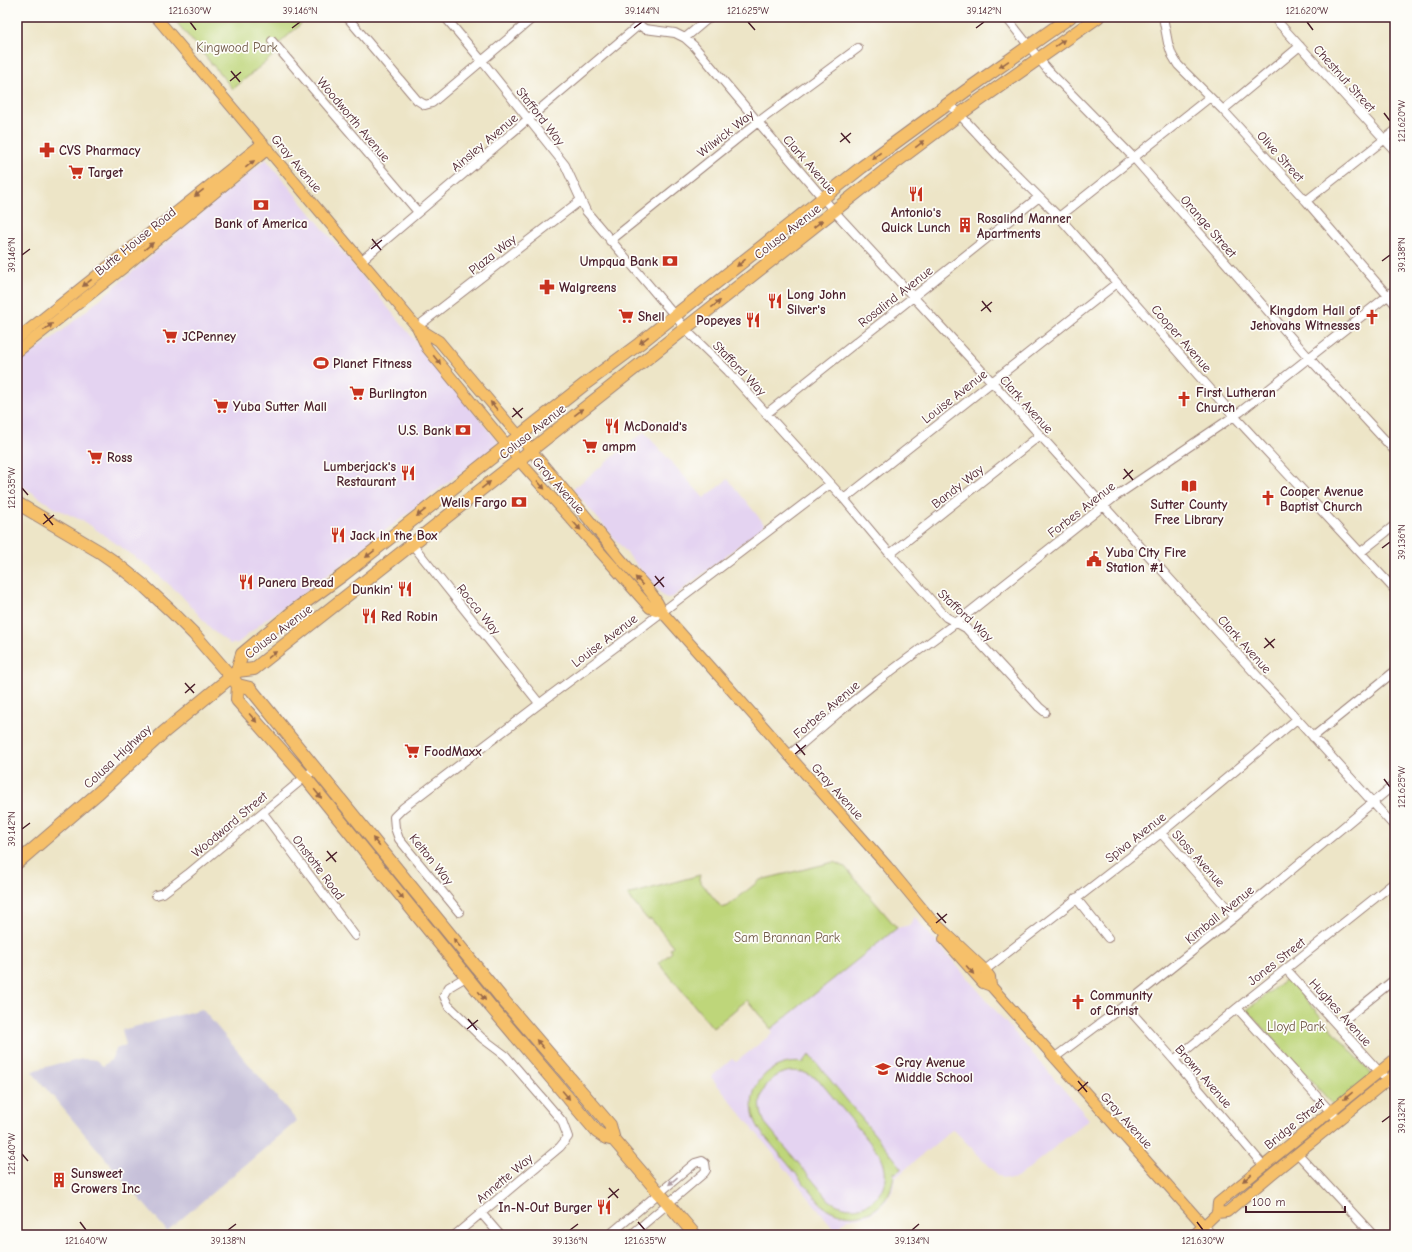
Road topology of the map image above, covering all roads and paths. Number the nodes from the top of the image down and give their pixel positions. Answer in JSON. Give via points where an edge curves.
{"nodes":[{"id":1,"x":156,"y":17,"type":"edge"},
{"id":2,"x":347,"y":17,"type":"edge"},
{"id":3,"x":445,"y":17,"type":"edge"},
{"id":4,"x":534,"y":17,"type":"edge"},
{"id":5,"x":632,"y":17,"type":"edge"},
{"id":6,"x":710,"y":17,"type":"edge"},
{"id":7,"x":1006,"y":17,"type":"edge"},
{"id":8,"x":1070,"y":17,"type":"edge"},
{"id":9,"x":1098,"y":17,"type":"edge"},
{"id":10,"x":1163,"y":17,"type":"edge"},
{"id":11,"x":1277,"y":21,"type":"dead end"},
{"id":12,"x":639,"y":25,"type":"junction"},
{"id":13,"x":685,"y":38,"type":"junction"},
{"id":14,"x":272,"y":41,"type":"dead end"},
{"id":15,"x":1028,"y":46,"type":"junction"},
{"id":16,"x":1300,"y":46,"type":"junction"},
{"id":17,"x":858,"y":48,"type":"dead end"},
{"id":18,"x":1038,"y":59,"type":"junction"},
{"id":19,"x":482,"y":61,"type":"junction"},
{"id":20,"x":1210,"y":97,"type":"junction"},
{"id":21,"x":949,"y":103,"type":"junction"},
{"id":22,"x":1223,"y":110,"type":"junction"},
{"id":23,"x":960,"y":114,"type":"junction"},
{"id":24,"x":529,"y":120,"type":"junction"},
{"id":25,"x":758,"y":122,"type":"junction"},
{"id":26,"x":1395,"y":131,"type":"edge"},
{"id":27,"x":1385,"y":139,"type":"junction"},
{"id":28,"x":265,"y":146,"type":"junction"},
{"id":29,"x":1395,"y":151,"type":"edge"},
{"id":30,"x":1134,"y":158,"type":"junction"},
{"id":31,"x":1039,"y":197,"type":"junction"},
{"id":32,"x":823,"y":198,"type":"junction"},
{"id":33,"x":581,"y":200,"type":"junction"},
{"id":34,"x":1306,"y":201,"type":"junction"},
{"id":35,"x":834,"y":211,"type":"junction"},
{"id":36,"x":418,"y":212,"type":"junction"},
{"id":37,"x":1059,"y":217,"type":"junction"},
{"id":38,"x":610,"y":241,"type":"junction"},
{"id":39,"x":362,"y":260,"type":"junction"},
{"id":40,"x":1118,"y":283,"type":"junction"},
{"id":41,"x":1395,"y":290,"type":"edge"},
{"id":42,"x":1388,"y":296,"type":"junction"},
{"id":43,"x":913,"y":297,"type":"junction"},
{"id":44,"x":1395,"y":304,"type":"edge"},
{"id":45,"x":675,"y":316,"type":"junction"},
{"id":46,"x":418,"y":327,"type":"junction"},
{"id":47,"x":685,"y":328,"type":"junction"},
{"id":48,"x":17,"y":339,"type":"edge"},
{"id":49,"x":17,"y":352,"type":"edge"},
{"id":50,"x":1309,"y":358,"type":"junction"},
{"id":51,"x":992,"y":382,"type":"junction"},
{"id":52,"x":766,"y":414,"type":"junction"},
{"id":53,"x":1234,"y":416,"type":"junction"},
{"id":54,"x":519,"y":436,"type":"junction"},
{"id":55,"x":1039,"y":436,"type":"junction"},
{"id":56,"x":507,"y":445,"type":"junction"},
{"id":57,"x":530,"y":450,"type":"junction"},
{"id":58,"x":1395,"y":451,"type":"edge"},
{"id":59,"x":519,"y":460,"type":"junction"},
{"id":60,"x":830,"y":484,"type":"junction"},
{"id":61,"x":844,"y":499,"type":"junction"},
{"id":62,"x":17,"y":503,"type":"edge"},
{"id":63,"x":1103,"y":506,"type":"junction"},
{"id":64,"x":1395,"y":525,"type":"edge"},
{"id":65,"x":400,"y":530,"type":"junction"},
{"id":66,"x":411,"y":544,"type":"junction"},
{"id":67,"x":1361,"y":552,"type":"junction"},
{"id":68,"x":890,"y":554,"type":"junction"},
{"id":69,"x":1395,"y":590,"type":"edge"},
{"id":70,"x":662,"y":612,"type":"junction"},
{"id":71,"x":957,"y":622,"type":"junction"},
{"id":72,"x":1395,"y":671,"type":"edge"},
{"id":73,"x":236,"y":678,"type":"junction"},
{"id":74,"x":539,"y":703,"type":"junction"},
{"id":75,"x":1045,"y":712,"type":"dead end"},
{"id":76,"x":1297,"y":719,"type":"junction"},
{"id":77,"x":1313,"y":737,"type":"junction"},
{"id":78,"x":788,"y":756,"type":"junction"},
{"id":79,"x":316,"y":768,"type":"junction"},
{"id":80,"x":305,"y":777,"type":"junction"},
{"id":81,"x":1395,"y":784,"type":"edge"},
{"id":82,"x":1373,"y":803,"type":"junction"},
{"id":83,"x":263,"y":813,"type":"junction"},
{"id":84,"x":394,"y":818,"type":"joint"},
{"id":85,"x":1395,"y":827,"type":"edge"},
{"id":86,"x":1161,"y":833,"type":"junction"},
{"id":87,"x":17,"y":863,"type":"edge"},
{"id":88,"x":1395,"y":882,"type":"edge"},
{"id":89,"x":156,"y":895,"type":"dead end"},
{"id":90,"x":1076,"y":898,"type":"junction"},
{"id":91,"x":459,"y":912,"type":"dead end"},
{"id":92,"x":1235,"y":917,"type":"junction"},
{"id":93,"x":930,"y":918,"type":"junction"},
{"id":94,"x":355,"y":936,"type":"dead end"},
{"id":95,"x":1108,"y":938,"type":"dead end"},
{"id":96,"x":1286,"y":969,"type":"junction"},
{"id":97,"x":985,"y":970,"type":"junction"},
{"id":98,"x":466,"y":977,"type":"junction"},
{"id":99,"x":1395,"y":979,"type":"edge"},
{"id":100,"x":991,"y":986,"type":"junction"},
{"id":101,"x":1125,"y":1005,"type":"junction"},
{"id":102,"x":1237,"y":1008,"type":"junction"},
{"id":103,"x":1338,"y":1025,"type":"junction"},
{"id":104,"x":1054,"y":1058,"type":"junction"},
{"id":105,"x":1395,"y":1059,"type":"edge"},
{"id":106,"x":1174,"y":1060,"type":"junction"},
{"id":107,"x":1379,"y":1071,"type":"junction"},
{"id":108,"x":1391,"y":1077,"type":"edge"},
{"id":109,"x":1395,"y":1089,"type":"edge"},
{"id":110,"x":1330,"y":1111,"type":"junction"},
{"id":111,"x":1338,"y":1120,"type":"junction"},
{"id":112,"x":614,"y":1140,"type":"junction"},
{"id":113,"x":1298,"y":1154,"type":"junction"},
{"id":114,"x":1263,"y":1165,"type":"junction"},
{"id":115,"x":659,"y":1193,"type":"junction"},
{"id":116,"x":668,"y":1203,"type":"junction"},
{"id":117,"x":481,"y":1212,"type":"junction"},
{"id":118,"x":1217,"y":1213,"type":"junction"},
{"id":119,"x":1204,"y":1226,"type":"junction"},
{"id":120,"x":455,"y":1235,"type":"edge"},
{"id":121,"x":500,"y":1235,"type":"edge"},
{"id":122,"x":609,"y":1235,"type":"edge"},
{"id":123,"x":631,"y":1235,"type":"edge"},
{"id":124,"x":695,"y":1235,"type":"edge"},
{"id":125,"x":1194,"y":1235,"type":"edge"},
{"id":126,"x":1212,"y":1235,"type":"edge"},
{"id":127,"x":1373,"y":1235,"type":"edge"}],
"edges":[{"from":1,"to":28,"type":"main road","name":"Gray Avenue"},
{"from":2,"to":19,"type":"street","via":[[417,100],[425,105],[432,103]]},
{"from":3,"to":19,"type":"street","name":"Stafford Way"},
{"from":4,"to":19,"type":"street"},
{"from":5,"to":12,"type":"street"},
{"from":6,"to":13,"type":"street"},
{"from":7,"to":15,"type":"street","name":"Orange Street"},
{"from":8,"to":15,"type":"highway","name":"Colusa Avenue"},
{"from":18,"to":9,"type":"highway","name":"Colusa Avenue","one_way":true},
{"from":10,"to":20,"type":"street","name":"Olive Street","via":[[1172,55],[1178,65]]},
{"from":11,"to":16,"type":"street","name":"Chestnut Street"},
{"from":12,"to":13,"type":"street","name":"Clark Avenue","via":[[645,29],[675,32]]},
{"from":12,"to":24,"type":"street","name":"Ainsley Avenue"},
{"from":13,"to":25,"type":"street","name":"Clark Avenue"},
{"from":14,"to":36,"type":"street","name":"Woodworth Avenue"},
{"from":15,"to":18,"type":"street","name":"Orange Street"},
{"from":15,"to":21,"type":"highway","name":"Colusa Avenue","one_way":true},
{"from":16,"to":22,"type":"street"},
{"from":16,"to":27,"type":"street","name":"Chestnut Street"},
{"from":17,"to":25,"type":"street","name":"Wilwick Way"},
{"from":18,"to":23,"type":"highway","name":"Colusa Avenue"},
{"from":18,"to":30,"type":"street","name":"Orange Street"},
{"from":19,"to":24,"type":"street","name":"Stafford Way"},
{"from":20,"to":22,"type":"street","name":"Olive Street"},
{"from":20,"to":30,"type":"street"},
{"from":21,"to":23,"type":"street","name":"Cooper Avenue"},
{"from":21,"to":32,"type":"highway","name":"Colusa Avenue","one_way":true},
{"from":22,"to":34,"type":"street","name":"Olive Street"},
{"from":23,"to":31,"type":"street","name":"Cooper Avenue"},
{"from":35,"to":23,"type":"highway","name":"Colusa Avenue","one_way":true},
{"from":24,"to":33,"type":"street","name":"Stafford Way","via":[[564,165]]},
{"from":24,"to":36,"type":"street","name":"Ainsley Avenue"},
{"from":25,"to":32,"type":"street","name":"Clark Avenue"},
{"from":25,"to":38,"type":"street","name":"Wilwick Way"},
{"from":26,"to":27,"type":"street"},
{"from":27,"to":29,"type":"street","name":"Chestnut Street"},
{"from":27,"to":34,"type":"street"},
{"from":28,"to":39,"type":"main road","name":"Gray Avenue"},
{"from":28,"to":48,"type":"main road","name":"Butte House Road","one_way":true},
{"from":49,"to":28,"type":"main road","name":"Butte House Road","one_way":true,"via":[[122,269]]},
{"from":30,"to":37,"type":"street"},
{"from":30,"to":50,"type":"street","name":"Orange Street"},
{"from":31,"to":37,"type":"street","name":"Cooper Avenue"},
{"from":31,"to":43,"type":"street","name":"Rosalind Avenue"},
{"from":32,"to":35,"type":"street","name":"Clark Avenue"},
{"from":32,"to":45,"type":"highway","name":"Colusa Avenue","one_way":true},
{"from":33,"to":38,"type":"street","name":"Stafford Way","via":[[586,211]]},
{"from":33,"to":46,"type":"street","name":"Plaza Way"},
{"from":34,"to":42,"type":"street","name":"Olive Street"},
{"from":35,"to":43,"type":"street","name":"Clark Avenue"},
{"from":47,"to":35,"type":"highway","name":"Colusa Avenue","one_way":true},
{"from":36,"to":39,"type":"street","name":"Ainsley Avenue"},
{"from":37,"to":40,"type":"street","name":"Cooper Avenue"},
{"from":38,"to":45,"type":"street","name":"Stafford Way"},
{"from":39,"to":46,"type":"main road","name":"Gray Avenue"},
{"from":40,"to":51,"type":"street","name":"Louise Avenue"},
{"from":40,"to":53,"type":"street","name":"Cooper Avenue"},
{"from":41,"to":42,"type":"street","name":"Forbes Avenue"},
{"from":42,"to":44,"type":"street","name":"Olive Street"},
{"from":42,"to":50,"type":"street","name":"Forbes Avenue"},
{"from":43,"to":51,"type":"street","name":"Clark Avenue"},
{"from":43,"to":52,"type":"street","name":"Rosalind Avenue"},
{"from":45,"to":47,"type":"street","name":"Stafford Way"},
{"from":45,"to":54,"type":"highway","name":"Colusa Avenue","one_way":true},
{"from":54,"to":46,"type":"main road","name":"Gray Avenue","one_way":true,"via":[[438,341]]},
{"from":46,"to":56,"type":"main road","name":"Gray Avenue","one_way":true,"via":[[427,348]]},
{"from":47,"to":52,"type":"street","name":"Stafford Way"},
{"from":57,"to":47,"type":"highway","name":"Colusa Avenue","one_way":true},
{"from":50,"to":53,"type":"street","name":"Forbes Avenue"},
{"from":50,"to":58,"type":"street","name":"Orange Street"},
{"from":51,"to":55,"type":"street","name":"Clark Avenue"},
{"from":51,"to":61,"type":"street","name":"Louise Avenue"},
{"from":52,"to":60,"type":"street","name":"Stafford Way"},
{"from":53,"to":63,"type":"street","name":"Forbes Avenue"},
{"from":53,"to":67,"type":"street","name":"Cooper Avenue"},
{"from":54,"to":56,"type":"highway","name":"Colusa Avenue"},
{"from":54,"to":57,"type":"main road","name":"Gray Avenue"},
{"from":55,"to":63,"type":"street","name":"Clark Avenue"},
{"from":55,"to":68,"type":"street","name":"Bandy Way"},
{"from":56,"to":59,"type":"main road","name":"Gray Avenue"},
{"from":56,"to":65,"type":"highway","name":"Colusa Avenue","one_way":true},
{"from":57,"to":59,"type":"highway","name":"Colusa Avenue"},
{"from":70,"to":57,"type":"main road","name":"Gray Avenue","one_way":true,"via":[[658,602]]},
{"from":66,"to":59,"type":"highway","name":"Colusa Avenue","one_way":true},
{"from":59,"to":70,"type":"main road","name":"Gray Avenue","one_way":true,"via":[[650,608]]},
{"from":60,"to":61,"type":"street","name":"Stafford Way"},
{"from":60,"to":70,"type":"street","name":"Louise Avenue"},
{"from":61,"to":68,"type":"street","name":"Stafford Way"},
{"from":62,"to":73,"type":"highway","via":[[100,552],[127,572],[157,598]]},
{"from":63,"to":71,"type":"street","name":"Forbes Avenue"},
{"from":63,"to":76,"type":"street","name":"Clark Avenue"},
{"from":64,"to":67,"type":"street"},
{"from":65,"to":66,"type":"street","name":"Rocca Way"},
{"from":65,"to":73,"type":"highway","name":"Colusa Avenue","one_way":true,"via":[[296,609],[242,654]]},
{"from":73,"to":66,"type":"highway","name":"Colusa Avenue","one_way":true,"via":[[254,669]]},
{"from":66,"to":74,"type":"street","name":"Rocca Way"},
{"from":67,"to":69,"type":"street","name":"Cooper Avenue"},
{"from":68,"to":71,"type":"street","name":"Stafford Way","via":[[946,617]]},
{"from":70,"to":74,"type":"street","name":"Louise Avenue"},
{"from":70,"to":78,"type":"main road","name":"Gray Avenue"},
{"from":71,"to":75,"type":"street","name":"Stafford Way","via":[[966,628]]},
{"from":71,"to":78,"type":"street","name":"Forbes Avenue","via":[[868,689]]},
{"from":72,"to":77,"type":"street"},
{"from":73,"to":79,"type":"highway","via":[[250,688]]},
{"from":73,"to":80,"type":"highway","one_way":true,"via":[[237,700]]},
{"from":73,"to":87,"type":"highway","name":"Colusa Highway","via":[[164,732]]},
{"from":74,"to":84,"type":"street","name":"Louise Avenue","via":[[403,808]]},
{"from":76,"to":77,"type":"street","name":"Clark Avenue"},
{"from":76,"to":86,"type":"street","name":"Spiva Avenue"},
{"from":77,"to":82,"type":"street","name":"Clark Avenue"},
{"from":78,"to":93,"type":"main road","name":"Gray Avenue"},
{"from":79,"to":80,"type":"street","name":"Woodward Street"},
{"from":112,"to":79,"type":"highway","one_way":true,"via":[[610,1125],[504,1002]]},
{"from":80,"to":83,"type":"street","name":"Woodward Street"},
{"from":80,"to":98,"type":"highway","one_way":true},
{"from":81,"to":82,"type":"street","name":"Kimball Avenue"},
{"from":82,"to":85,"type":"street","name":"Clark Avenue"},
{"from":82,"to":92,"type":"street","name":"Kimball Avenue"},
{"from":83,"to":89,"type":"street","name":"Woodward Street","via":[[188,874]]},
{"from":83,"to":94,"type":"street","name":"Onstotte Road"},
{"from":84,"to":91,"type":"street","name":"Kelton Way","via":[[399,839]]},
{"from":86,"to":90,"type":"street","name":"Spiva Avenue"},
{"from":86,"to":92,"type":"street","name":"Sloss Avenue"},
{"from":88,"to":96,"type":"street","name":"Jones Street"},
{"from":90,"to":95,"type":"street"},
{"from":90,"to":97,"type":"street","name":"Spiva Avenue"},
{"from":92,"to":101,"type":"street","name":"Kimball Avenue"},
{"from":93,"to":97,"type":"main road","name":"Gray Avenue"},
{"from":93,"to":100,"type":"main road","name":"Gray Avenue","one_way":true,"via":[[930,922],[982,983]]},
{"from":96,"to":102,"type":"street","name":"Jones Street"},
{"from":96,"to":103,"type":"street","name":"Hughes Avenue"},
{"from":97,"to":100,"type":"main road","name":"Gray Avenue","via":[[990,977]]},
{"from":98,"to":112,"type":"highway","one_way":true,"via":[[597,1132]]},
{"from":98,"to":117,"type":"street","name":"Annette Way","via":[[449,987],[444,996],[448,1005],[482,1038],[506,1056],[562,1121],[568,1137]]},
{"from":99,"to":103,"type":"street"},
{"from":100,"to":104,"type":"main road","name":"Gray Avenue"},
{"from":101,"to":104,"type":"street","name":"Kimball Avenue"},
{"from":101,"to":106,"type":"street","name":"Brown Avenue"},
{"from":102,"to":106,"type":"street","name":"Jones Street"},
{"from":102,"to":110,"type":"street"},
{"from":103,"to":107,"type":"street","name":"Hughes Avenue"},
{"from":104,"to":119,"type":"main road","name":"Gray Avenue"},
{"from":105,"to":107,"type":"main road","name":"Bridge Street"},
{"from":106,"to":114,"type":"street","name":"Brown Avenue"},
{"from":107,"to":108,"type":"street","name":"Hughes Avenue"},
{"from":107,"to":110,"type":"main road","name":"Bridge Street","one_way":true},
{"from":108,"to":109,"type":"street","name":"Hughes Avenue"},
{"from":108,"to":111,"type":"main road","name":"Bridge Street"},
{"from":110,"to":111,"type":"street"},
{"from":110,"to":114,"type":"main road","name":"Bridge Street"},
{"from":111,"to":113,"type":"main road","name":"Bridge Street"},
{"from":112,"to":115,"type":"highway"},
{"from":113,"to":118,"type":"main road","name":"Bridge Street","via":[[1227,1212]]},
{"from":113,"to":127,"type":"street"},
{"from":114,"to":118,"type":"main road","name":"Bridge Street","one_way":true,"via":[[1218,1203]]},
{"from":115,"to":116,"type":"highway"},
{"from":116,"to":115,"type":"street","one_way":true,"via":[[704,1173],[705,1163],[698,1161]]},
{"from":115,"to":122,"type":"street"},
{"from":116,"to":123,"type":"street"},
{"from":116,"to":124,"type":"highway"},
{"from":117,"to":120,"type":"street","name":"Annette Way"},
{"from":117,"to":121,"type":"street"},
{"from":118,"to":119,"type":"main road","name":"Bridge Street"},
{"from":119,"to":125,"type":"main road","name":"Bridge Street"},
{"from":119,"to":126,"type":"street","name":"Gray Avenue"}]}
